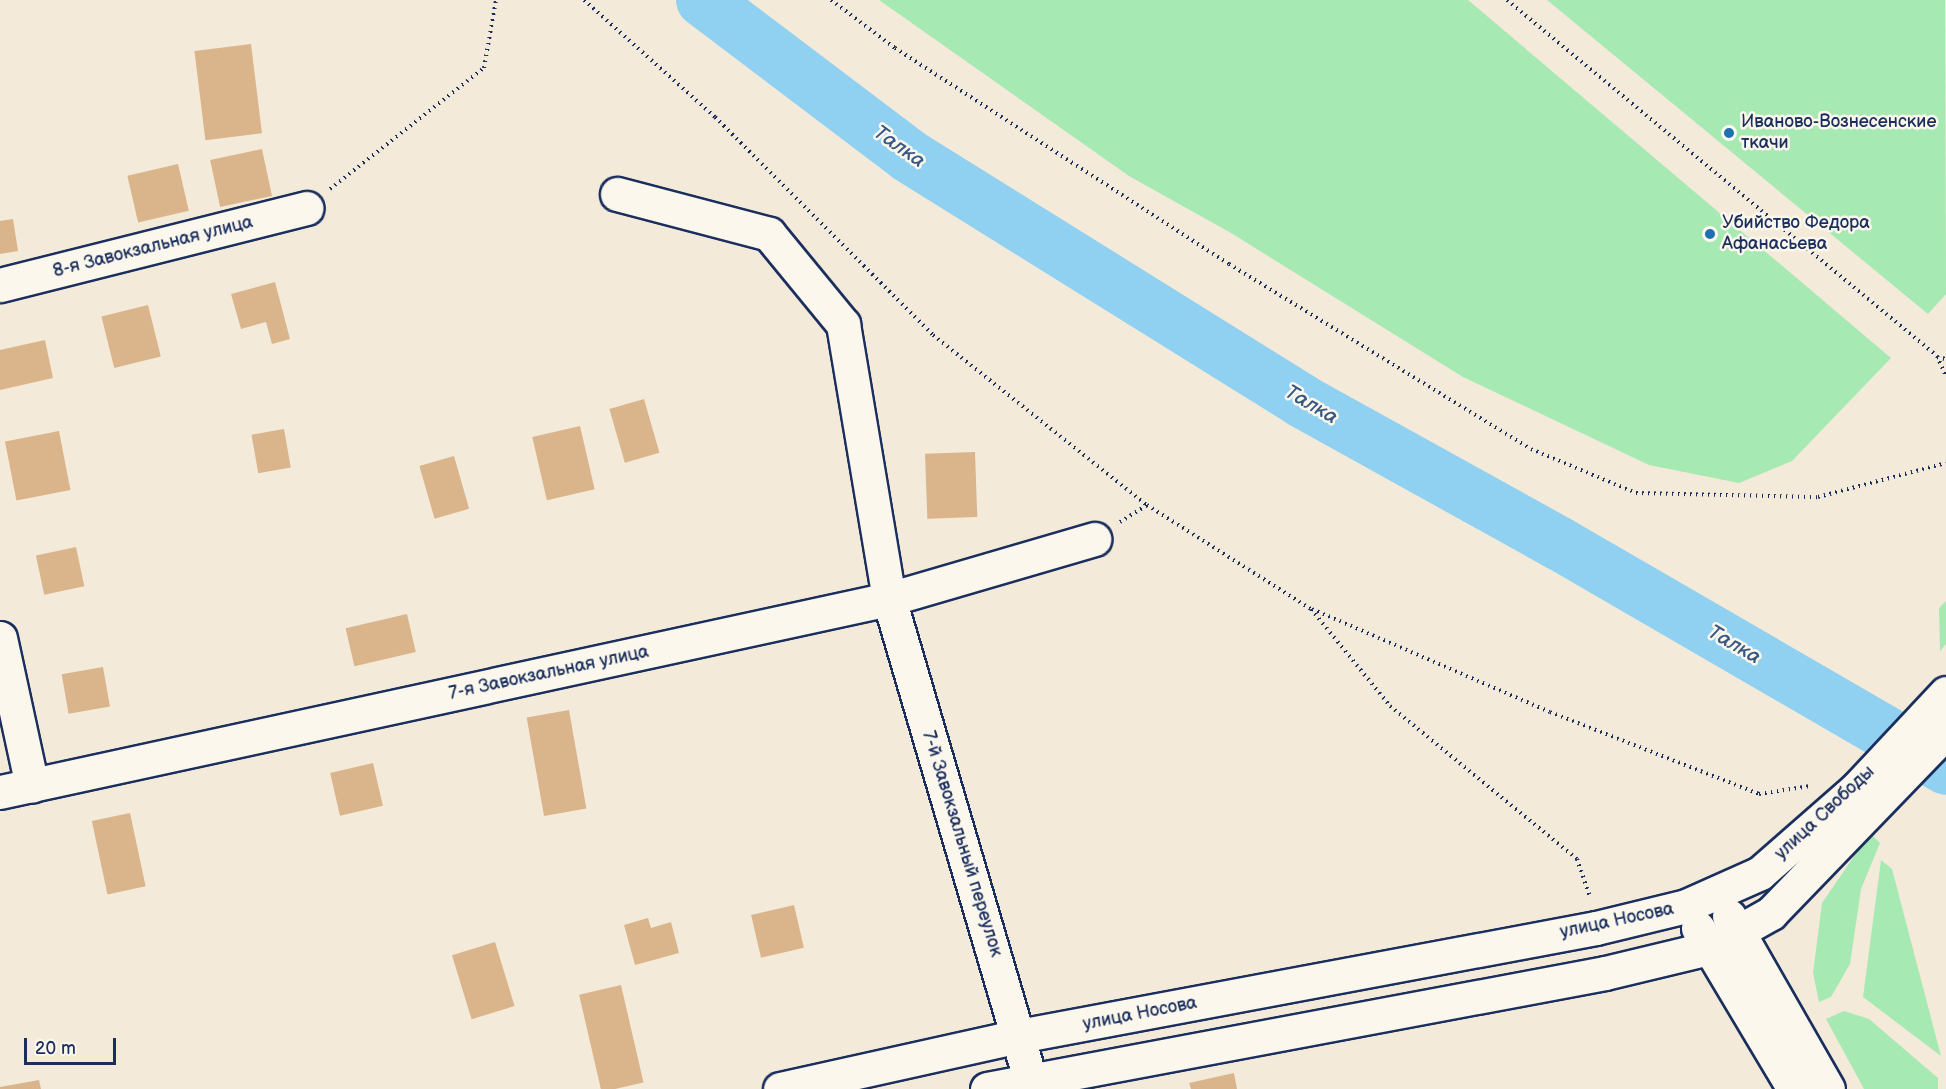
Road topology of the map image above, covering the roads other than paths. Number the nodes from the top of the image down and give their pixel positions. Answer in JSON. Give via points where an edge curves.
{"nodes":[{"id":1,"x":617,"y":194,"type":"dead end"},
{"id":2,"x":306,"y":208,"type":"road end"},
{"id":3,"x":0,"y":285,"type":"edge"},
{"id":4,"x":1094,"y":539,"type":"dead end"},
{"id":5,"x":889,"y":598,"type":"junction"},
{"id":6,"x":0,"y":638,"type":"edge"},
{"id":7,"x":1943,"y":710,"type":"edge"},
{"id":8,"x":32,"y":786,"type":"junction"},
{"id":9,"x":0,"y":792,"type":"edge"},
{"id":10,"x":1867,"y":796,"type":"junction"},
{"id":11,"x":1716,"y":895,"type":"junction"},
{"id":12,"x":1686,"y":906,"type":"junction"},
{"id":13,"x":1740,"y":934,"type":"junction"},
{"id":14,"x":1709,"y":948,"type":"junction"},
{"id":15,"x":1019,"y":1036,"type":"junction"},
{"id":16,"x":1032,"y":1084,"type":"edge"},
{"id":17,"x":780,"y":1089,"type":"edge"},
{"id":18,"x":987,"y":1089,"type":"edge"},
{"id":19,"x":1794,"y":1089,"type":"edge"},
{"id":20,"x":1828,"y":1089,"type":"edge"}],
"edges":[{"from":1,"to":5,"type":"main road","name":"7-й Завокзальный переулок","via":[[769,234],[843,324]]},
{"from":2,"to":3,"type":"main road","name":"8-я Завокзальная улица"},
{"from":4,"to":5,"type":"main road","name":"7-я Завокзальная улица"},
{"from":5,"to":8,"type":"main road","name":"7-я Завокзальная улица"},
{"from":5,"to":15,"type":"main road","name":"7-й Завокзальный переулок"},
{"from":6,"to":8,"type":"main road"},
{"from":7,"to":10,"type":"main road","name":"улица Свободы"},
{"from":8,"to":9,"type":"main road","name":"7-я Завокзальная улица"},
{"from":10,"to":11,"type":"main road","name":"улица Свободы","via":[[1760,873]]},
{"from":10,"to":13,"type":"main road","name":"улица Свободы","via":[[1771,913]]},
{"from":11,"to":12,"type":"main road","name":"улица Свободы"},
{"from":11,"to":13,"type":"main road"},
{"from":12,"to":14,"type":"main road","name":"улица Носова"},
{"from":12,"to":15,"type":"main road","name":"улица Носова","via":[[1596,927]]},
{"from":13,"to":14,"type":"main road","name":"улица Свободы"},
{"from":13,"to":20,"type":"main road"},
{"from":14,"to":16,"type":"main road","via":[[1605,973]]},
{"from":14,"to":19,"type":"main road","name":"улица Носова"},
{"from":15,"to":16,"type":"main road","name":"7-й Завокзальный переулок"},
{"from":15,"to":17,"type":"main road","name":"улица Носова"},
{"from":16,"to":18,"type":"main road"}]}
